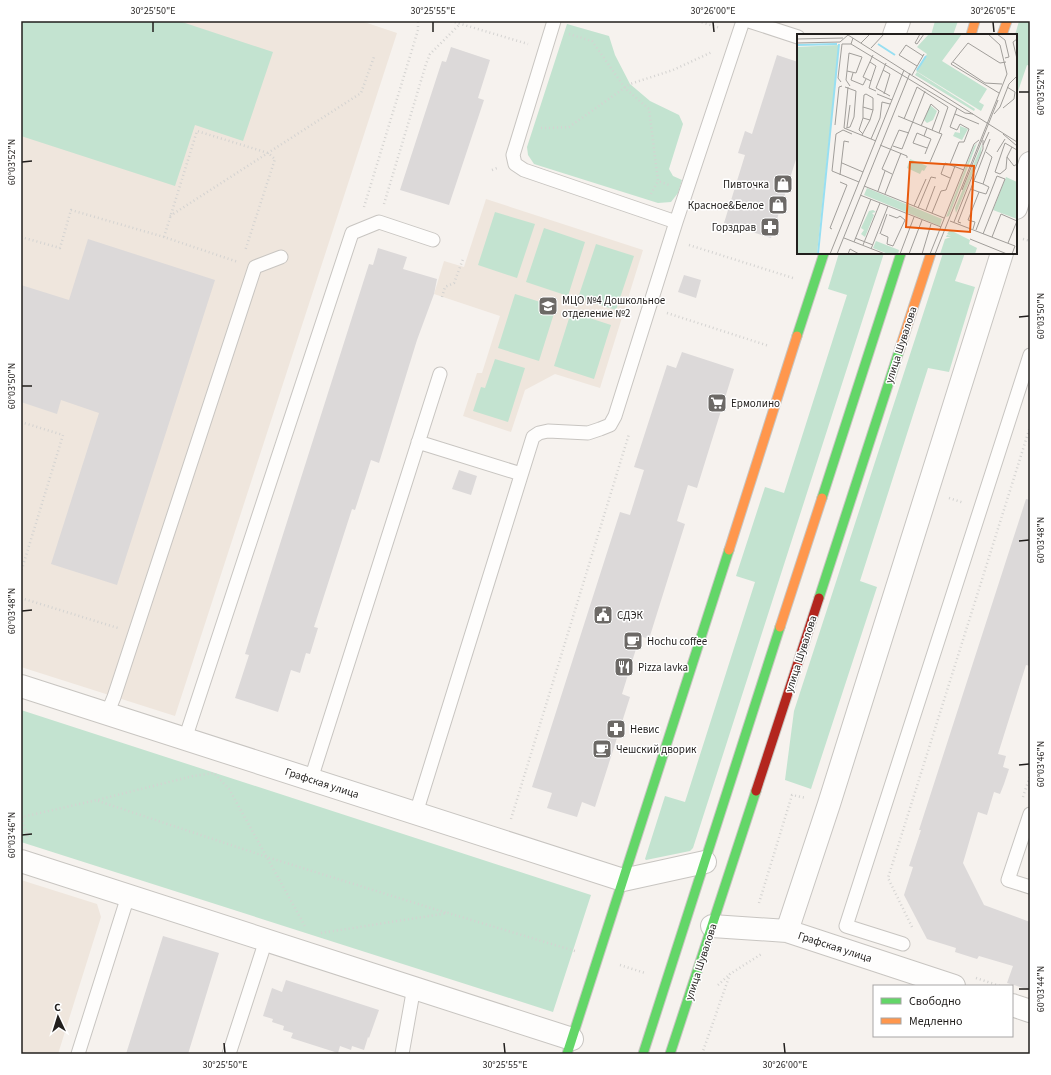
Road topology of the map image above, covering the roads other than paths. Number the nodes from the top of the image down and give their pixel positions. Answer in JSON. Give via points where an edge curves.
{"nodes":[{"id":1,"x":742,"y":21,"type":"edge"},
{"id":2,"x":749,"y":21,"type":"edge"},
{"id":3,"x":899,"y":21,"type":"edge"},
{"id":4,"x":975,"y":21,"type":"edge"},
{"id":5,"x":1007,"y":21,"type":"edge"},
{"id":6,"x":553,"y":25,"type":"edge"},
{"id":7,"x":894,"y":34,"type":"edge"},
{"id":8,"x":971,"y":34,"type":"edge"},
{"id":9,"x":1002,"y":34,"type":"edge"},
{"id":10,"x":797,"y":37,"type":"edge"},
{"id":11,"x":1030,"y":163,"type":"edge"},
{"id":12,"x":1017,"y":205,"type":"edge"},
{"id":13,"x":676,"y":222,"type":"junction"},
{"id":14,"x":433,"y":240,"type":"dead end"},
{"id":15,"x":824,"y":254,"type":"edge"},
{"id":16,"x":901,"y":254,"type":"edge"},
{"id":17,"x":931,"y":254,"type":"edge"},
{"id":18,"x":1002,"y":254,"type":"edge"},
{"id":19,"x":281,"y":257,"type":"dead end"},
{"id":20,"x":1030,"y":355,"type":"edge"},
{"id":21,"x":1028,"y":369,"type":"edge"},
{"id":22,"x":440,"y":374,"type":"dead end"},
{"id":23,"x":418,"y":442,"type":"junction"},
{"id":24,"x":521,"y":474,"type":"junction"},
{"id":25,"x":21,"y":686,"type":"edge"},
{"id":26,"x":107,"y":714,"type":"junction"},
{"id":27,"x":185,"y":739,"type":"junction"},
{"id":28,"x":311,"y":779,"type":"junction"},
{"id":29,"x":416,"y":813,"type":"junction"},
{"id":30,"x":1030,"y":814,"type":"edge"},
{"id":31,"x":25,"y":853,"type":"edge"},
{"id":32,"x":705,"y":862,"type":"junction"},
{"id":33,"x":623,"y":880,"type":"junction"},
{"id":34,"x":1030,"y":887,"type":"edge"},
{"id":35,"x":128,"y":896,"type":"junction"},
{"id":36,"x":712,"y":926,"type":"junction"},
{"id":37,"x":787,"y":931,"type":"junction"},
{"id":38,"x":266,"y":940,"type":"junction"},
{"id":39,"x":902,"y":944,"type":"dead end"},
{"id":40,"x":963,"y":982,"type":"edge"},
{"id":41,"x":414,"y":987,"type":"junction"},
{"id":42,"x":1013,"y":1005,"type":"edge"},
{"id":43,"x":1030,"y":1011,"type":"edge"},
{"id":44,"x":569,"y":1046,"type":"edge"},
{"id":45,"x":78,"y":1054,"type":"edge"},
{"id":46,"x":229,"y":1054,"type":"edge"},
{"id":47,"x":402,"y":1054,"type":"edge"},
{"id":48,"x":643,"y":1054,"type":"edge"},
{"id":49,"x":670,"y":1054,"type":"edge"}],
"edges":[{"from":1,"to":13,"type":"lane"},
{"from":2,"to":10,"type":"lane"},
{"from":3,"to":7,"type":"street"},
{"from":4,"to":8,"type":"street"},
{"from":5,"to":9,"type":"street"},
{"from":6,"to":13,"type":"lane","via":[[513,154],[516,164],[524,170]]},
{"from":11,"to":12,"type":"street"},
{"from":13,"to":24,"type":"lane","via":[[610,425],[588,433],[539,433],[533,437]]},
{"from":14,"to":27,"type":"lane","via":[[379,222],[352,233]]},
{"from":15,"to":33,"type":"street"},
{"from":16,"to":32,"type":"street"},
{"from":17,"to":36,"type":"street","name":"улица Шувалова"},
{"from":18,"to":37,"type":"street"},
{"from":19,"to":26,"type":"lane","via":[[256,267]]},
{"from":20,"to":21,"type":"lane"},
{"from":21,"to":39,"type":"lane","via":[[846,926]]},
{"from":22,"to":23,"type":"lane"},
{"from":23,"to":24,"type":"lane"},
{"from":23,"to":28,"type":"lane"},
{"from":24,"to":29,"type":"lane"},
{"from":25,"to":26,"type":"street","name":"Графская улица"},
{"from":26,"to":27,"type":"street","name":"Графская улица"},
{"from":27,"to":28,"type":"street","name":"Графская улица"},
{"from":28,"to":29,"type":"street","name":"Графская улица"},
{"from":29,"to":33,"type":"street","name":"Графская улица"},
{"from":30,"to":34,"type":"lane","via":[[1008,880]]},
{"from":31,"to":35,"type":"street"},
{"from":32,"to":33,"type":"street"},
{"from":32,"to":48,"type":"street"},
{"from":33,"to":44,"type":"street"},
{"from":35,"to":38,"type":"street"},
{"from":35,"to":45,"type":"lane"},
{"from":36,"to":37,"type":"street","name":"Графская улица"},
{"from":36,"to":49,"type":"street","name":"улица Шувалова"},
{"from":37,"to":40,"type":"street","name":"Графская улица"},
{"from":38,"to":41,"type":"street"},
{"from":38,"to":46,"type":"lane"},
{"from":41,"to":44,"type":"street"},
{"from":41,"to":47,"type":"lane"},
{"from":42,"to":43,"type":"street"}]}
